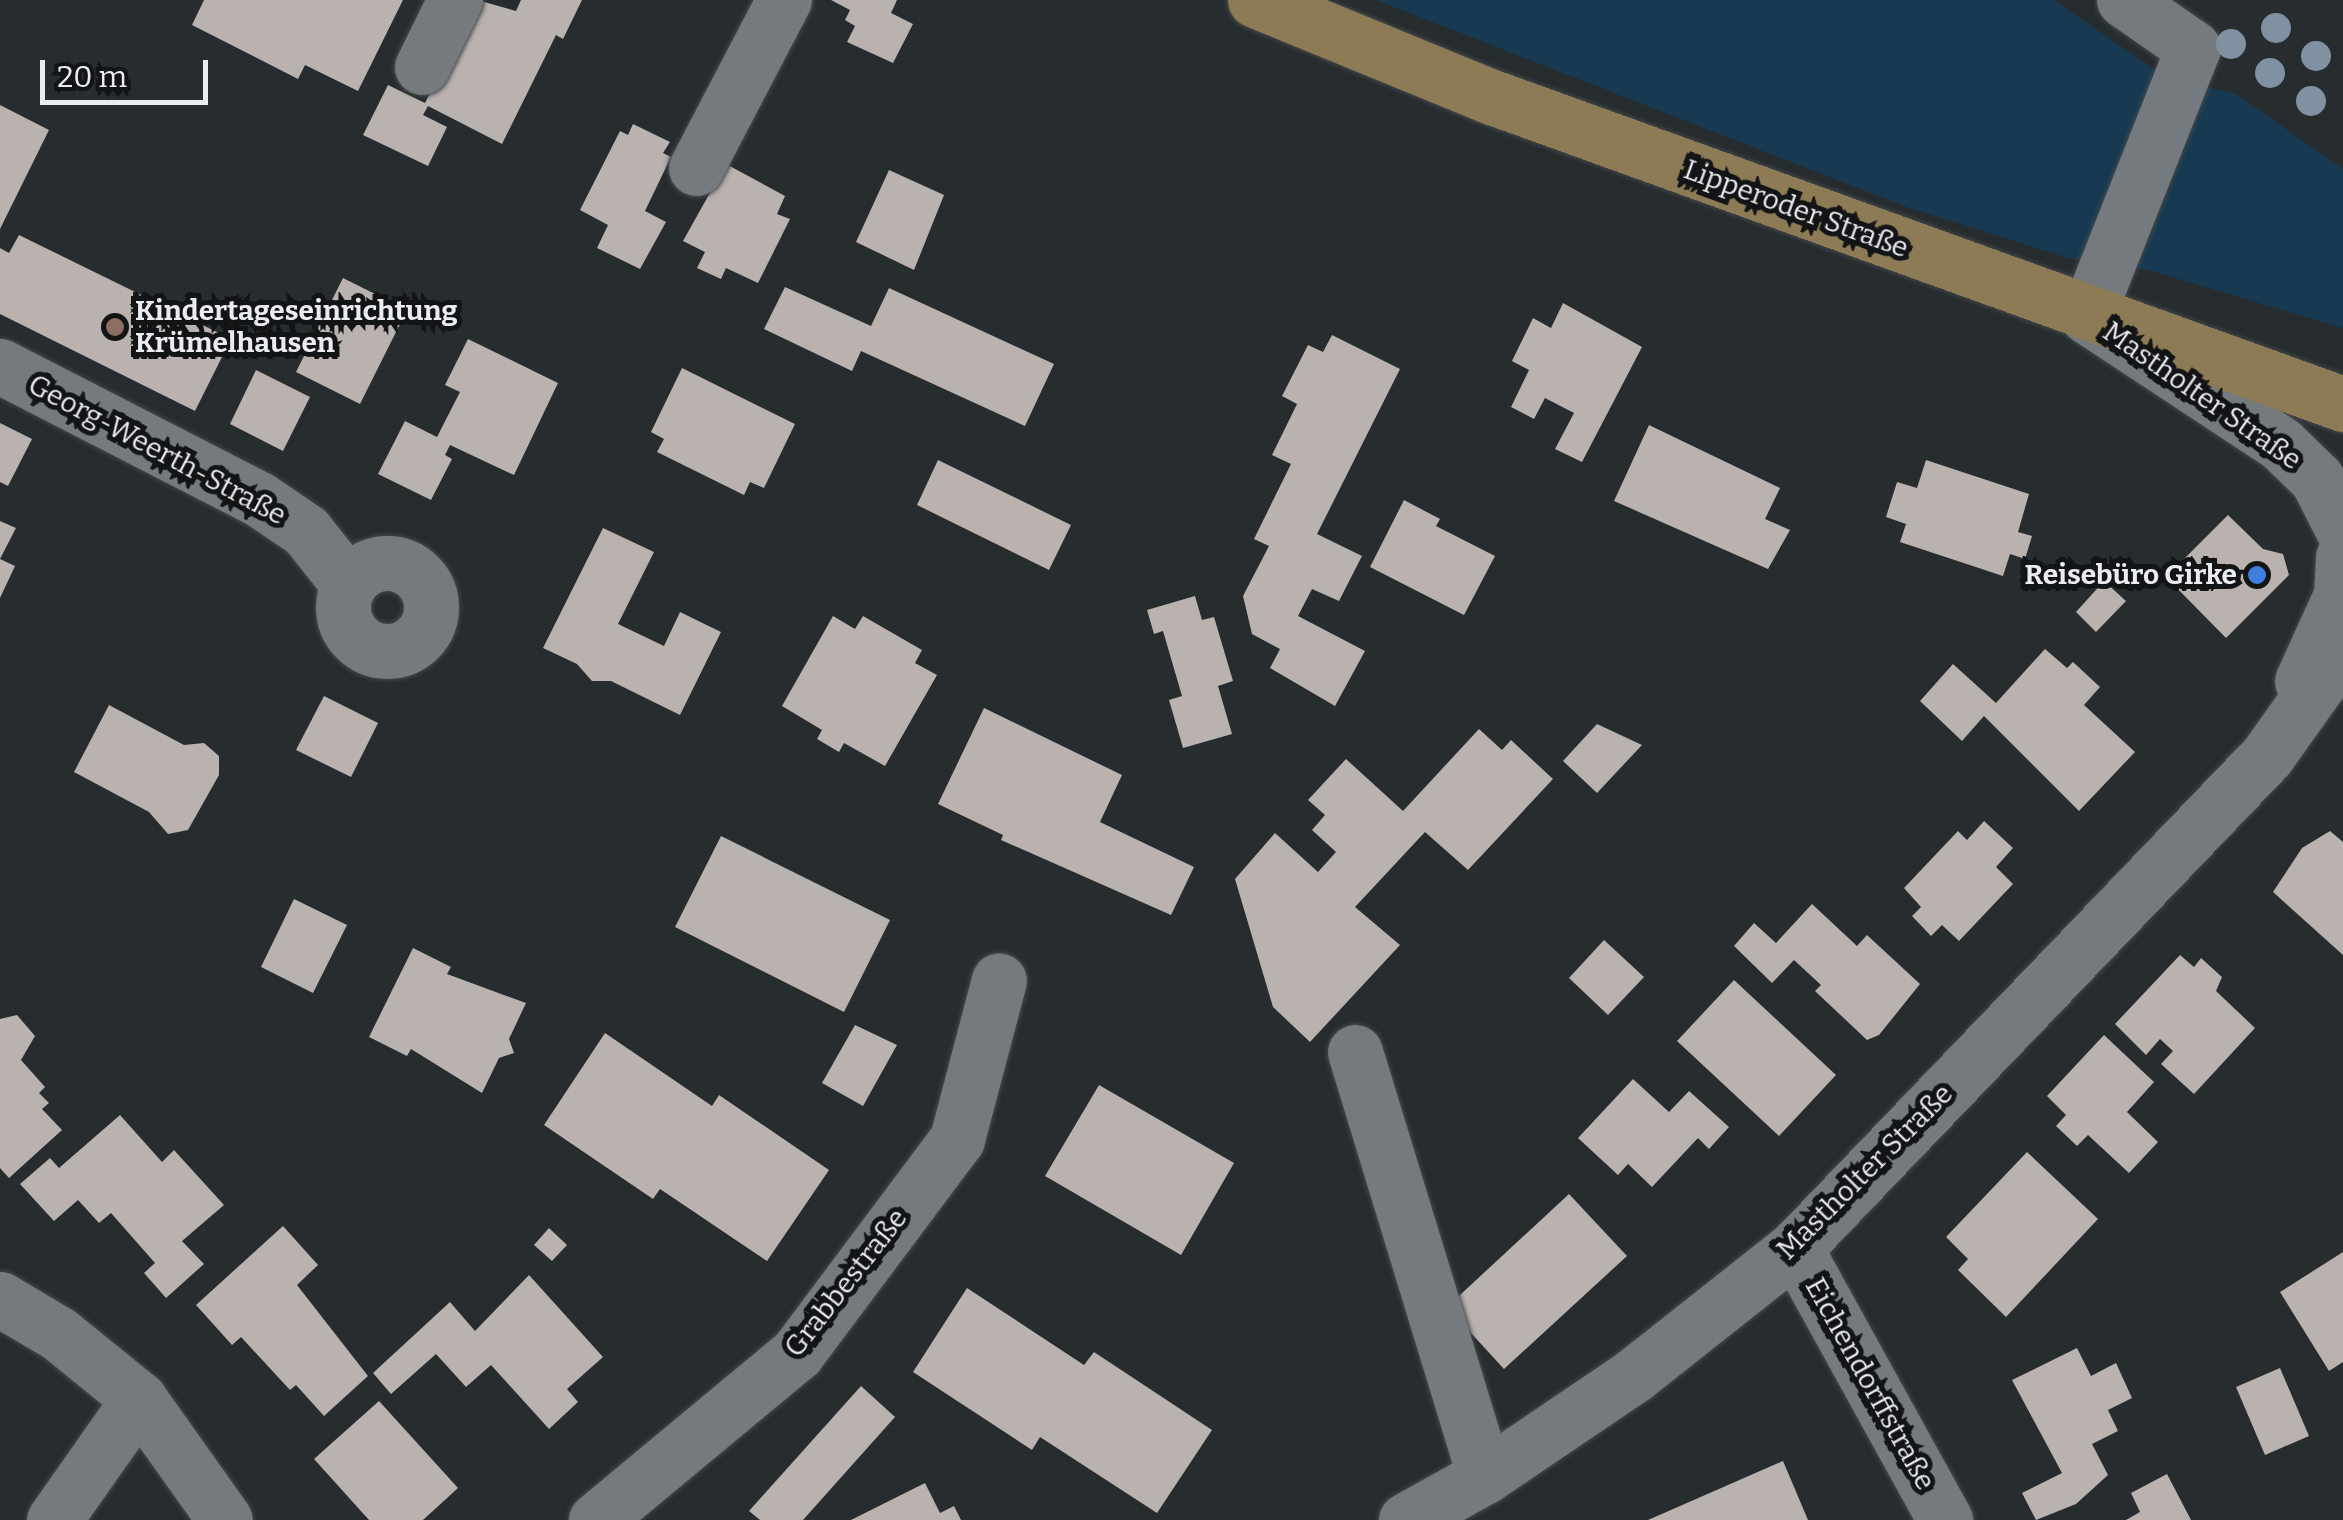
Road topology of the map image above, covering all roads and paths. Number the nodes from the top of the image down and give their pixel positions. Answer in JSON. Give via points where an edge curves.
{"nodes":[{"id":1,"x":455,"y":0,"type":"edge"},
{"id":2,"x":784,"y":0,"type":"edge"},
{"id":3,"x":1255,"y":0,"type":"edge"},
{"id":4,"x":2124,"y":0,"type":"edge"},
{"id":5,"x":422,"y":66,"type":"dead end"},
{"id":6,"x":696,"y":168,"type":"dead end"},
{"id":7,"x":2088,"y":316,"type":"junction"},
{"id":8,"x":0,"y":366,"type":"edge"},
{"id":9,"x":2343,"y":404,"type":"edge"},
{"id":10,"x":2343,"y":530,"type":"edge"},
{"id":11,"x":2343,"y":557,"type":"edge"},
{"id":12,"x":348,"y":585,"type":"dead end"},
{"id":13,"x":2343,"y":649,"type":"edge"},
{"id":14,"x":2343,"y":701,"type":"edge"},
{"id":15,"x":2267,"y":756,"type":"junction"},
{"id":16,"x":999,"y":980,"type":"dead end"},
{"id":17,"x":1354,"y":1052,"type":"dead end"},
{"id":18,"x":1795,"y":1248,"type":"junction"},
{"id":19,"x":0,"y":1299,"type":"edge"},
{"id":20,"x":139,"y":1399,"type":"junction"},
{"id":21,"x":1485,"y":1476,"type":"junction"},
{"id":22,"x":54,"y":1520,"type":"edge"},
{"id":23,"x":225,"y":1520,"type":"edge"},
{"id":24,"x":596,"y":1520,"type":"edge"},
{"id":25,"x":1406,"y":1520,"type":"edge"},
{"id":26,"x":1945,"y":1520,"type":"edge"}],
"edges":[{"from":1,"to":5,"type":"street"},
{"from":2,"to":6,"type":"street"},
{"from":3,"to":7,"type":"main road","name":"Lipperoder Straße","via":[[1492,98]]},
{"from":4,"to":7,"type":"street","via":[[2193,48]]},
{"from":7,"to":9,"type":"main road","name":"Lipperoder Straße"},
{"from":7,"to":10,"type":"street","name":"Mastholter Straße","via":[[2281,444],[2317,478]]},
{"from":8,"to":12,"type":"street","name":"Georg-Weerth-Straße","via":[[259,500],[306,531]]},
{"from":11,"to":15,"type":"street","name":"Mastholter Straße","via":[[2341,595]]},
{"from":13,"to":15,"type":"street","name":"Mastholter Straße"},
{"from":14,"to":15,"type":"street","name":"Mastholter Straße"},
{"from":15,"to":18,"type":"street","name":"Mastholter Straße"},
{"from":16,"to":24,"type":"street","name":"Grabbestraße","via":[[957,1138],[797,1353]]},
{"from":17,"to":21,"type":"street"},
{"from":18,"to":21,"type":"street","name":"Mastholter Straße","via":[[1634,1375]]},
{"from":18,"to":26,"type":"street","name":"Eichendorffstraße"},
{"from":19,"to":20,"type":"street","via":[[59,1334]]},
{"from":20,"to":22,"type":"street"},
{"from":20,"to":23,"type":"street"},
{"from":21,"to":25,"type":"street","name":"Mastholter Straße"}]}
